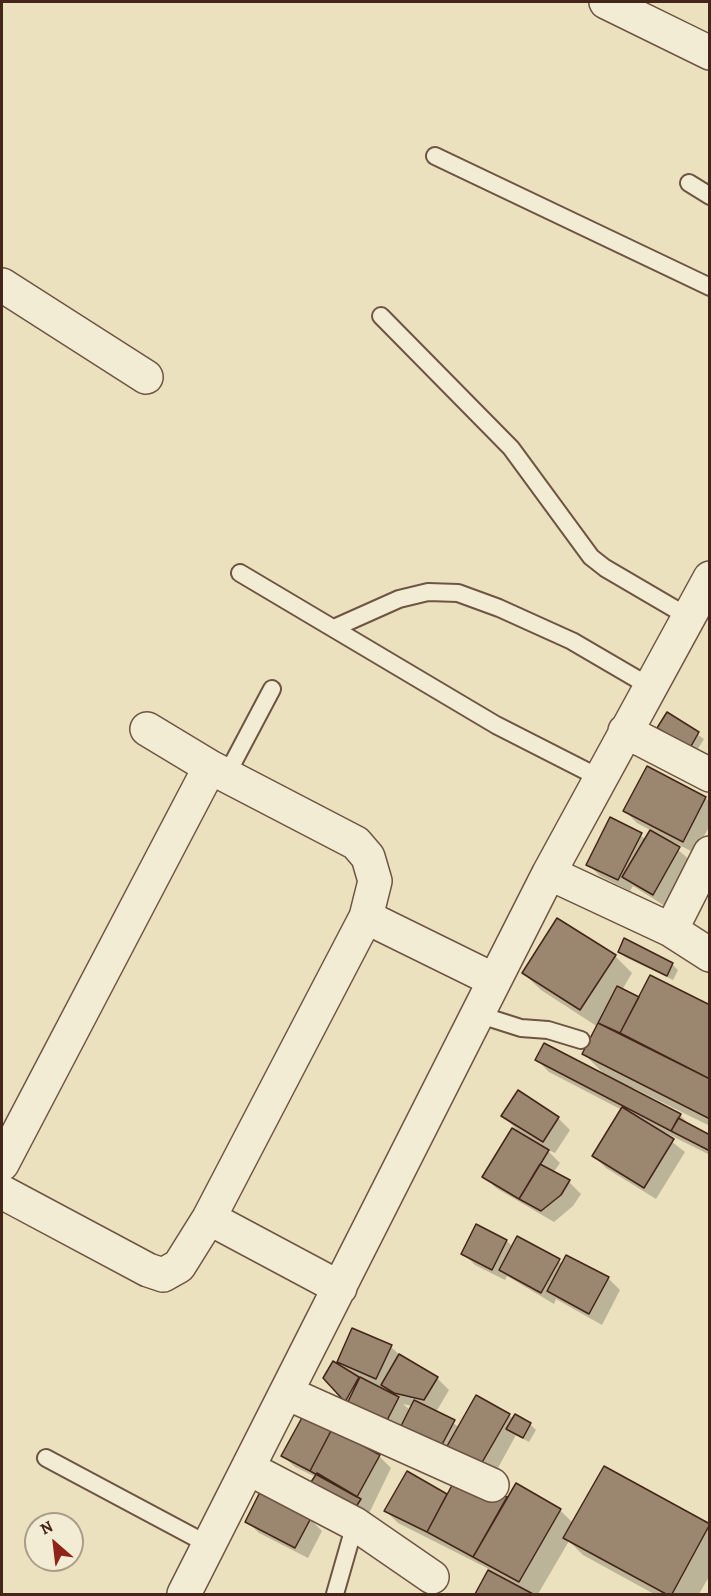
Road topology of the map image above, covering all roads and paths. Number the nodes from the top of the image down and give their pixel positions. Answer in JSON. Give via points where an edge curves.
{"nodes":[{"id":1,"x":606,"y":2,"type":"edge"},
{"id":2,"x":710,"y":53,"type":"edge"},
{"id":3,"x":435,"y":156,"type":"dead end"},
{"id":4,"x":689,"y":183,"type":"dead end"},
{"id":5,"x":710,"y":196,"type":"edge"},
{"id":6,"x":2,"y":285,"type":"edge"},
{"id":7,"x":710,"y":287,"type":"edge"},
{"id":8,"x":381,"y":316,"type":"dead end"},
{"id":9,"x":146,"y":377,"type":"dead end"},
{"id":10,"x":240,"y":573,"type":"dead end"},
{"id":11,"x":710,"y":578,"type":"edge"},
{"id":12,"x":687,"y":616,"type":"junction"},
{"id":13,"x":334,"y":628,"type":"junction"},
{"id":14,"x":649,"y":686,"type":"junction"},
{"id":15,"x":272,"y":689,"type":"dead end"},
{"id":16,"x":147,"y":729,"type":"dead end"},
{"id":17,"x":625,"y":731,"type":"junction"},
{"id":18,"x":218,"y":771,"type":"junction"},
{"id":19,"x":710,"y":775,"type":"edge"},
{"id":20,"x":600,"y":778,"type":"junction"},
{"id":21,"x":710,"y":853,"type":"edge"},
{"id":22,"x":549,"y":873,"type":"junction"},
{"id":23,"x":366,"y":917,"type":"junction"},
{"id":24,"x":671,"y":930,"type":"junction"},
{"id":25,"x":710,"y":955,"type":"edge"},
{"id":26,"x":494,"y":980,"type":"junction"},
{"id":27,"x":477,"y":1014,"type":"junction"},
{"id":28,"x":581,"y":1040,"type":"dead end"},
{"id":29,"x":2,"y":1164,"type":"edge"},
{"id":30,"x":2,"y":1192,"type":"edge"},
{"id":31,"x":209,"y":1218,"type":"junction"},
{"id":32,"x":340,"y":1288,"type":"junction"},
{"id":33,"x":287,"y":1393,"type":"junction"},
{"id":34,"x":46,"y":1458,"type":"dead end"},
{"id":35,"x":248,"y":1468,"type":"junction"},
{"id":36,"x":492,"y":1485,"type":"dead end"},
{"id":37,"x":355,"y":1524,"type":"junction"},
{"id":38,"x":209,"y":1545,"type":"junction"},
{"id":39,"x":432,"y":1577,"type":"dead end"},
{"id":40,"x":184,"y":1594,"type":"edge"},
{"id":41,"x":335,"y":1594,"type":"edge"}],
"edges":[{"from":1,"to":2,"type":"street"},
{"from":3,"to":7,"type":"lane"},
{"from":4,"to":5,"type":"lane"},
{"from":6,"to":9,"type":"street"},
{"from":8,"to":12,"type":"lane","via":[[511,448],[591,556]]},
{"from":10,"to":13,"type":"lane"},
{"from":11,"to":12,"type":"street"},
{"from":12,"to":14,"type":"street"},
{"from":13,"to":14,"type":"lane","via":[[399,599],[428,592],[458,593],[572,640]]},
{"from":13,"to":20,"type":"lane","via":[[496,725]]},
{"from":14,"to":17,"type":"street"},
{"from":15,"to":18,"type":"lane"},
{"from":16,"to":18,"type":"street"},
{"from":17,"to":19,"type":"street"},
{"from":17,"to":20,"type":"street"},
{"from":18,"to":23,"type":"street","via":[[356,843],[369,857],[375,881]]},
{"from":18,"to":29,"type":"street"},
{"from":20,"to":22,"type":"street"},
{"from":21,"to":24,"type":"street"},
{"from":22,"to":24,"type":"street"},
{"from":22,"to":26,"type":"street"},
{"from":23,"to":26,"type":"street"},
{"from":23,"to":31,"type":"street"},
{"from":24,"to":25,"type":"street"},
{"from":26,"to":27,"type":"street"},
{"from":27,"to":28,"type":"lane"},
{"from":27,"to":32,"type":"street"},
{"from":30,"to":31,"type":"street","via":[[163,1275],[179,1266]]},
{"from":31,"to":32,"type":"street"},
{"from":32,"to":33,"type":"street"},
{"from":33,"to":35,"type":"street"},
{"from":33,"to":36,"type":"street"},
{"from":34,"to":38,"type":"lane"},
{"from":35,"to":37,"type":"street"},
{"from":35,"to":38,"type":"street"},
{"from":37,"to":39,"type":"street"},
{"from":37,"to":41,"type":"lane"},
{"from":38,"to":40,"type":"street"}]}
